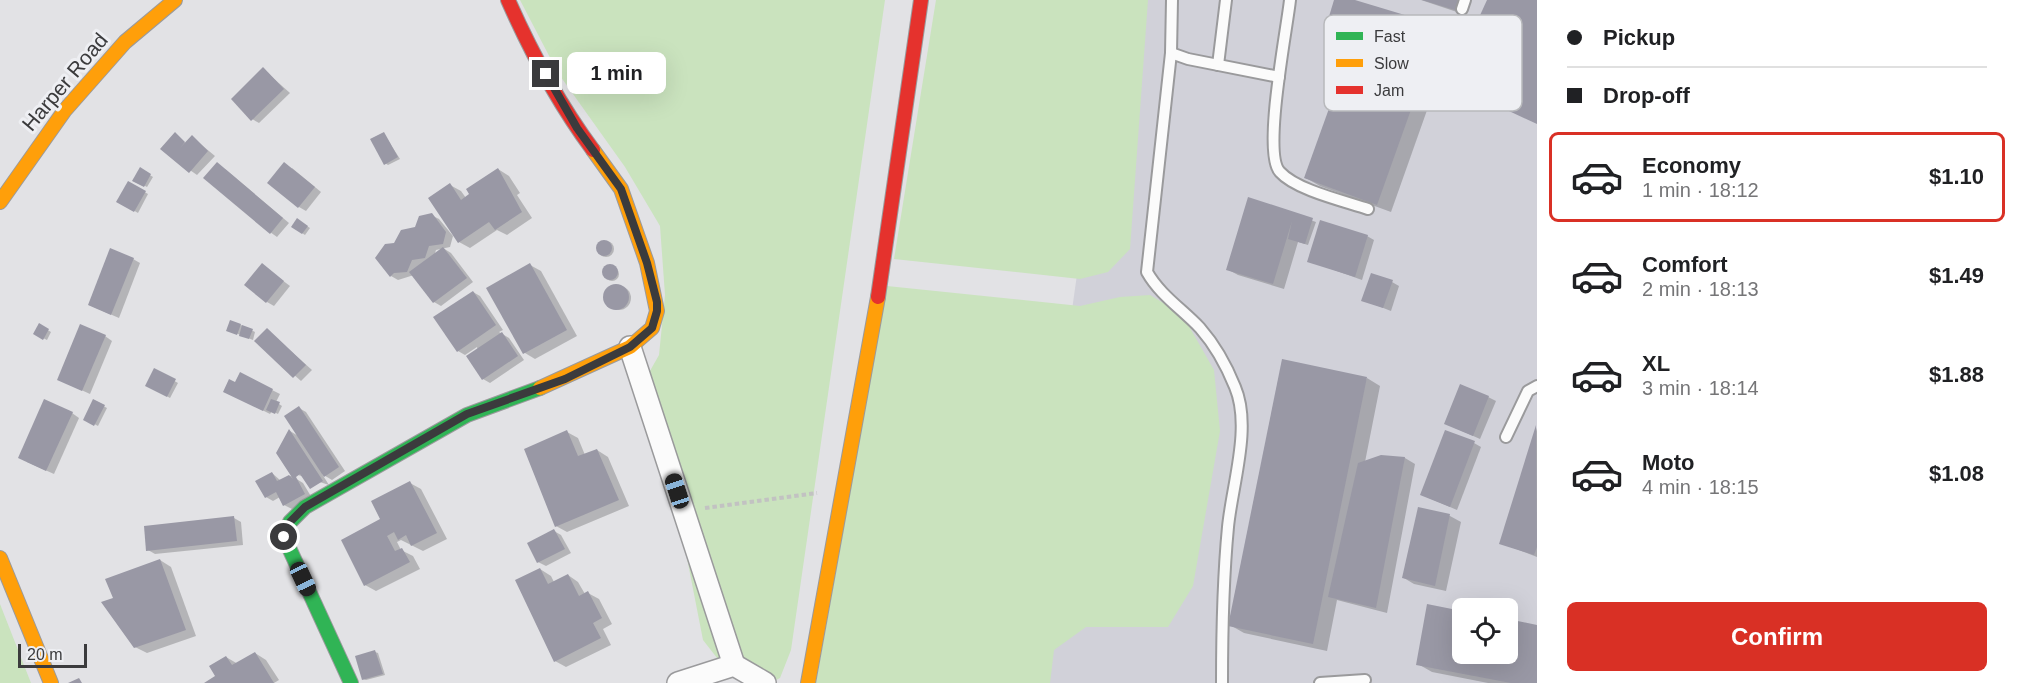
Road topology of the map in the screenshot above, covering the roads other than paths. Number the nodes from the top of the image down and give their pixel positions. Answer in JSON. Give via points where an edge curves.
{"nodes":[{"id":1,"x":175,"y":0,"type":"edge"},
{"id":2,"x":508,"y":0,"type":"edge"},
{"id":3,"x":921,"y":0,"type":"edge"},
{"id":4,"x":1172,"y":0,"type":"edge"},
{"id":5,"x":1226,"y":0,"type":"edge"},
{"id":6,"x":1290,"y":0,"type":"edge"},
{"id":7,"x":1172,"y":53,"type":"junction"},
{"id":8,"x":1218,"y":65,"type":"junction"},
{"id":9,"x":1279,"y":77,"type":"junction"},
{"id":10,"x":0,"y":202,"type":"edge"},
{"id":11,"x":1368,"y":209,"type":"dead end"},
{"id":12,"x":630,"y":347,"type":"junction"},
{"id":13,"x":1537,"y":386,"type":"edge"},
{"id":14,"x":1506,"y":437,"type":"dead end"},
{"id":15,"x":0,"y":558,"type":"edge"},
{"id":16,"x":734,"y":665,"type":"junction"},
{"id":17,"x":1365,"y":680,"type":"dead end"},
{"id":18,"x":51,"y":683,"type":"edge"},
{"id":19,"x":351,"y":683,"type":"edge"},
{"id":20,"x":678,"y":683,"type":"edge"},
{"id":21,"x":765,"y":683,"type":"edge"},
{"id":22,"x":808,"y":683,"type":"edge"},
{"id":23,"x":1222,"y":683,"type":"edge"},
{"id":24,"x":1320,"y":683,"type":"edge"}],
"edges":[{"from":1,"to":10,"type":"street","name":"Harper Road","via":[[125,42],[65,110]]},
{"from":2,"to":12,"type":"street","via":[[525,38],[577,128],[621,189],[647,263],[657,311],[652,328]]},
{"from":3,"to":22,"type":"street","via":[[870,351]]},
{"from":4,"to":7,"type":"lane"},
{"from":5,"to":8,"type":"lane"},
{"from":6,"to":9,"type":"lane"},
{"from":7,"to":8,"type":"lane"},
{"from":7,"to":23,"type":"lane","via":[[1147,272],[1156,287],[1201,329],[1217,353],[1236,388],[1243,420],[1228,526],[1221,622]]},
{"from":8,"to":9,"type":"lane"},
{"from":9,"to":11,"type":"lane","via":[[1273,156],[1279,171],[1297,184]]},
{"from":12,"to":16,"type":"street"},
{"from":12,"to":19,"type":"street","via":[[565,379],[467,414],[305,507],[290,522],[284,537]]},
{"from":13,"to":14,"type":"lane","via":[[1528,391]]},
{"from":15,"to":18,"type":"street"},
{"from":16,"to":20,"type":"street"},
{"from":16,"to":21,"type":"street"},
{"from":17,"to":24,"type":"lane"}]}
